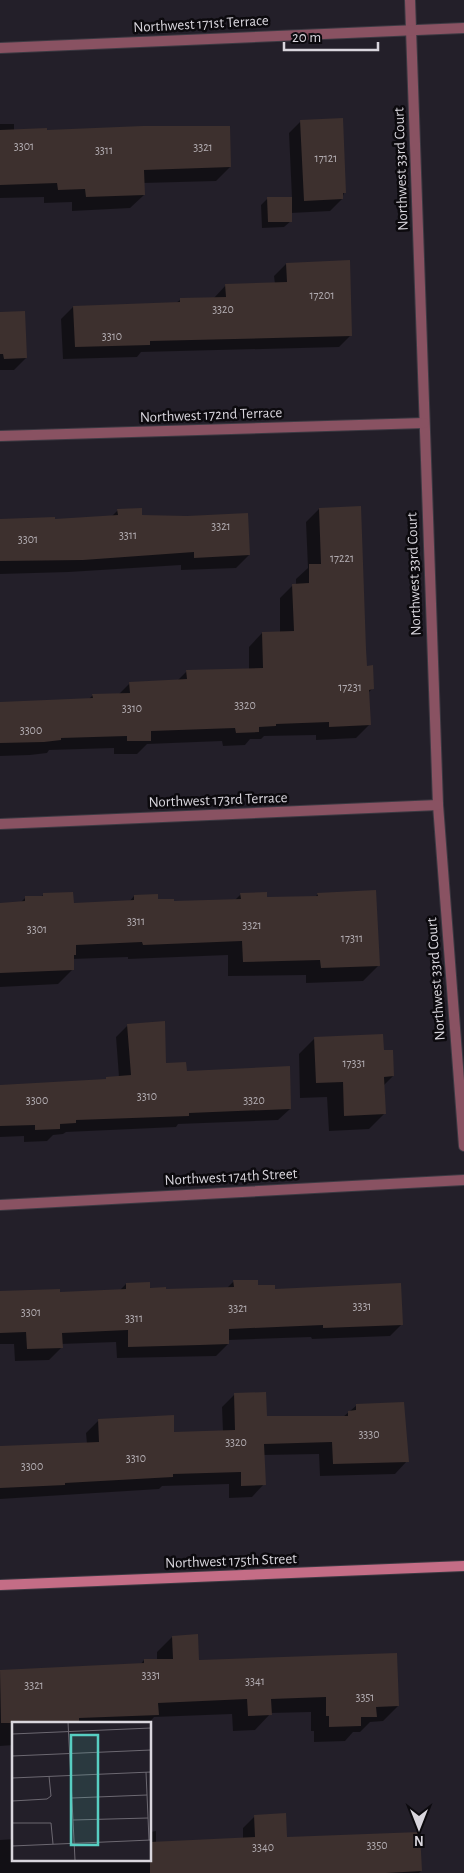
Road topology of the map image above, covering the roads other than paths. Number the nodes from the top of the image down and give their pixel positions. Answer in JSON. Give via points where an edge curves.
{"nodes":[{"id":1,"x":410,"y":0,"type":"edge"},
{"id":2,"x":464,"y":28,"type":"edge"},
{"id":3,"x":411,"y":30,"type":"junction"},
{"id":4,"x":0,"y":48,"type":"edge"},
{"id":5,"x":424,"y":423,"type":"junction"},
{"id":6,"x":0,"y":436,"type":"edge"},
{"id":7,"x":438,"y":806,"type":"junction"},
{"id":8,"x":0,"y":824,"type":"edge"},
{"id":9,"x":464,"y":1146,"type":"edge"},
{"id":10,"x":464,"y":1180,"type":"edge"},
{"id":11,"x":0,"y":1205,"type":"edge"},
{"id":12,"x":464,"y":1566,"type":"edge"},
{"id":13,"x":0,"y":1585,"type":"edge"}],
"edges":[{"from":1,"to":3,"type":"street","name":"Northwest 33rd Court"},
{"from":2,"to":3,"type":"street","name":"Northwest 171st Terrace"},
{"from":3,"to":4,"type":"street","name":"Northwest 171st Terrace"},
{"from":3,"to":5,"type":"street","name":"Northwest 33rd Court"},
{"from":5,"to":6,"type":"street","name":"Northwest 172nd Terrace"},
{"from":5,"to":7,"type":"street","name":"Northwest 33rd Court"},
{"from":7,"to":8,"type":"street","name":"Northwest 173rd Terrace"},
{"from":7,"to":9,"type":"street","name":"Northwest 33rd Court"},
{"from":10,"to":11,"type":"street","name":"Northwest 174th Street"},
{"from":12,"to":13,"type":"street","name":"Northwest 175th Street"}]}
